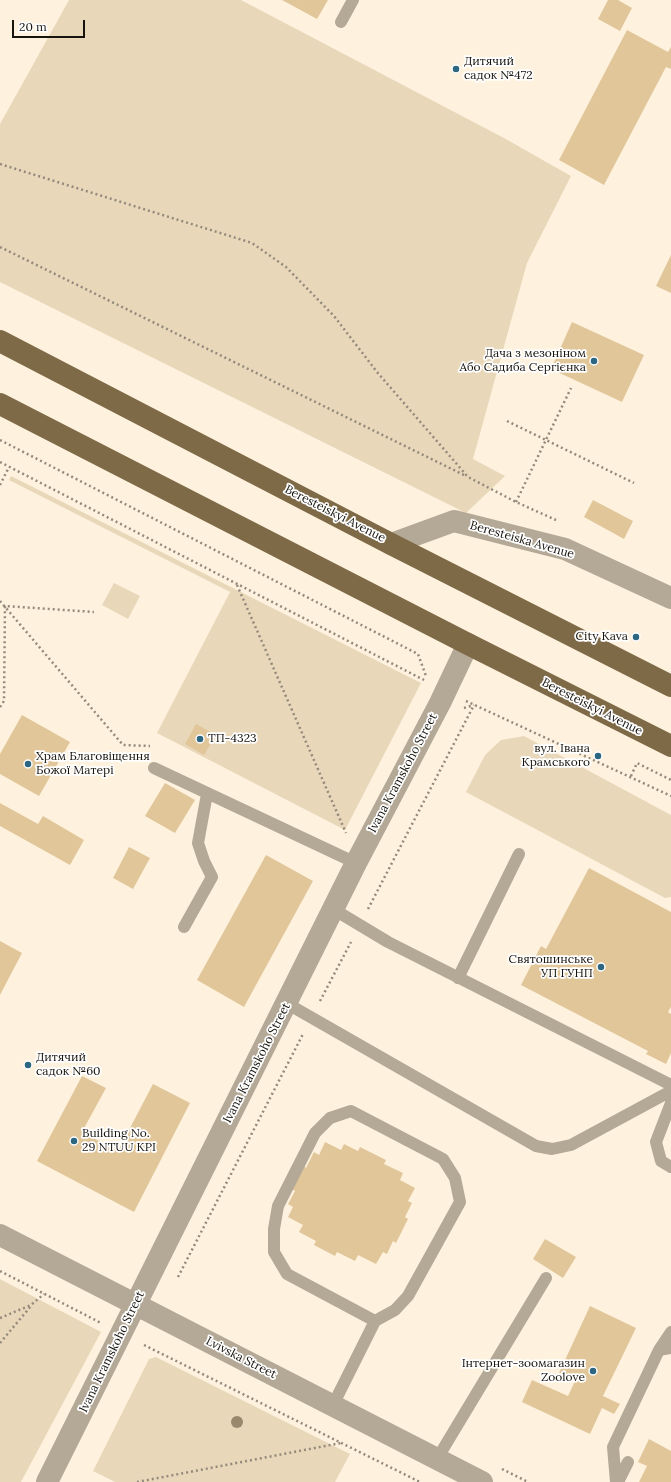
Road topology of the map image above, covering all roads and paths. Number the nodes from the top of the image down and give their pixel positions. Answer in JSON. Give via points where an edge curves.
{"nodes":[{"id":1,"x":353,"y":0,"type":"edge"},
{"id":2,"x":341,"y":22,"type":"dead end"},
{"id":3,"x":0,"y":164,"type":"edge"},
{"id":4,"x":0,"y":247,"type":"edge"},
{"id":5,"x":0,"y":341,"type":"edge"},
{"id":6,"x":571,"y":388,"type":"dead end"},
{"id":7,"x":0,"y":404,"type":"edge"},
{"id":8,"x":507,"y":421,"type":"dead end"},
{"id":9,"x":0,"y":440,"type":"edge"},
{"id":10,"x":546,"y":440,"type":"junction"},
{"id":11,"x":0,"y":462,"type":"edge"},
{"id":12,"x":9,"y":466,"type":"junction"},
{"id":13,"x":468,"y":477,"type":"junction"},
{"id":14,"x":634,"y":483,"type":"dead end"},
{"id":15,"x":0,"y":485,"type":"edge"},
{"id":16,"x":516,"y":502,"type":"junction"},
{"id":17,"x":556,"y":520,"type":"dead end"},
{"id":18,"x":391,"y":544,"type":"junction"},
{"id":19,"x":237,"y":584,"type":"junction"},
{"id":20,"x":671,"y":598,"type":"edge"},
{"id":21,"x":0,"y":601,"type":"edge"},
{"id":22,"x":5,"y":606,"type":"junction"},
{"id":23,"x":94,"y":612,"type":"dead end"},
{"id":24,"x":468,"y":644,"type":"junction"},
{"id":25,"x":418,"y":654,"type":"dead end"},
{"id":26,"x":427,"y":682,"type":"dead end"},
{"id":27,"x":671,"y":686,"type":"edge"},
{"id":28,"x":466,"y":701,"type":"dead end"},
{"id":29,"x":0,"y":707,"type":"edge"},
{"id":30,"x":150,"y":746,"type":"dead end"},
{"id":31,"x":671,"y":746,"type":"edge"},
{"id":32,"x":154,"y":768,"type":"dead end"},
{"id":33,"x":631,"y":776,"type":"junction"},
{"id":34,"x":671,"y":780,"type":"edge"},
{"id":35,"x":207,"y":794,"type":"junction"},
{"id":36,"x":671,"y":796,"type":"edge"},
{"id":37,"x":348,"y":837,"type":"dead end"},
{"id":38,"x":519,"y":854,"type":"dead end"},
{"id":39,"x":356,"y":863,"type":"junction"},
{"id":40,"x":333,"y":909,"type":"junction"},
{"id":41,"x":184,"y":927,"type":"dead end"},
{"id":42,"x":458,"y":978,"type":"junction"},
{"id":43,"x":286,"y":1003,"type":"junction"},
{"id":44,"x":671,"y":1085,"type":"edge"},
{"id":45,"x":671,"y":1091,"type":"edge"},
{"id":46,"x":671,"y":1103,"type":"edge"},
{"id":47,"x":671,"y":1167,"type":"edge"},
{"id":48,"x":0,"y":1235,"type":"edge"},
{"id":49,"x":0,"y":1272,"type":"edge"},
{"id":50,"x":546,"y":1278,"type":"dead end"},
{"id":51,"x":44,"y":1294,"type":"junction"},
{"id":52,"x":136,"y":1304,"type":"junction"},
{"id":53,"x":31,"y":1305,"type":"junction"},
{"id":54,"x":0,"y":1318,"type":"edge"},
{"id":55,"x":375,"y":1320,"type":"junction"},
{"id":56,"x":103,"y":1324,"type":"dead end"},
{"id":57,"x":671,"y":1332,"type":"edge"},
{"id":58,"x":0,"y":1343,"type":"edge"},
{"id":59,"x":144,"y":1346,"type":"dead end"},
{"id":60,"x":671,"y":1348,"type":"edge"},
{"id":61,"x":659,"y":1350,"type":"junction"},
{"id":62,"x":333,"y":1406,"type":"junction"},
{"id":63,"x":342,"y":1443,"type":"junction"},
{"id":64,"x":436,"y":1459,"type":"junction"},
{"id":65,"x":628,"y":1462,"type":"dead end"},
{"id":66,"x":47,"y":1482,"type":"edge"},
{"id":67,"x":138,"y":1482,"type":"edge"},
{"id":68,"x":420,"y":1482,"type":"edge"},
{"id":69,"x":482,"y":1482,"type":"edge"},
{"id":70,"x":617,"y":1482,"type":"edge"}],
"edges":[{"from":1,"to":2,"type":"lane"},
{"from":3,"to":13,"type":"path","via":[[252,243],[286,267],[334,316],[377,372]]},
{"from":4,"to":13,"type":"path"},
{"from":5,"to":18,"type":"main road","name":"Beresteiskyi Avenue"},
{"from":6,"to":10,"type":"path"},
{"from":7,"to":24,"type":"main road","name":"Beresteiskyi Avenue"},
{"from":8,"to":10,"type":"path"},
{"from":9,"to":25,"type":"path"},
{"from":10,"to":14,"type":"path"},
{"from":10,"to":16,"type":"path"},
{"from":11,"to":12,"type":"path"},
{"from":12,"to":15,"type":"path"},
{"from":12,"to":19,"type":"path"},
{"from":13,"to":16,"type":"path"},
{"from":16,"to":17,"type":"path"},
{"from":18,"to":20,"type":"street","name":"Beresteiska Avenue","via":[[454,521],[565,549]]},
{"from":18,"to":27,"type":"main road","name":"Beresteiskyi Avenue"},
{"from":19,"to":26,"type":"path"},
{"from":19,"to":37,"type":"path"},
{"from":21,"to":22,"type":"path"},
{"from":22,"to":23,"type":"path"},
{"from":22,"to":29,"type":"path","via":[[4,701]]},
{"from":22,"to":30,"type":"path","via":[[123,745]]},
{"from":24,"to":31,"type":"main road","name":"Beresteiskyi Avenue"},
{"from":24,"to":39,"type":"street","name":"Ivana Kramskoho Street"},
{"from":28,"to":33,"type":"path"},
{"from":32,"to":35,"type":"lane"},
{"from":33,"to":34,"type":"path","via":[[637,763]]},
{"from":33,"to":36,"type":"path"},
{"from":35,"to":39,"type":"lane"},
{"from":35,"to":41,"type":"lane","via":[[198,842],[212,877]]},
{"from":38,"to":42,"type":"lane"},
{"from":39,"to":40,"type":"street","name":"Ivana Kramskoho Street"},
{"from":40,"to":42,"type":"lane","via":[[388,942]]},
{"from":40,"to":43,"type":"street","name":"Ivana Kramskoho Street"},
{"from":42,"to":44,"type":"lane"},
{"from":43,"to":45,"type":"lane","via":[[536,1146],[552,1149],[572,1145]]},
{"from":43,"to":52,"type":"street","name":"Ivana Kramskoho Street"},
{"from":46,"to":47,"type":"lane","via":[[656,1142],[661,1161]]},
{"from":48,"to":52,"type":"street","name":"Lvivska Street"},
{"from":49,"to":51,"type":"path"},
{"from":50,"to":64,"type":"lane"},
{"from":51,"to":53,"type":"path"},
{"from":51,"to":56,"type":"path"},
{"from":52,"to":62,"type":"street","name":"Lvivska Street"},
{"from":52,"to":66,"type":"street","name":"Ivana Kramskoho Street"},
{"from":53,"to":54,"type":"path"},
{"from":53,"to":58,"type":"path"},
{"from":55,"to":55,"type":"lane","via":[[395,1310],[408,1296],[460,1202],[455,1178],[443,1159],[351,1111],[330,1118],[315,1133],[278,1206],[274,1252],[287,1274]]},
{"from":55,"to":62,"type":"lane"},
{"from":57,"to":61,"type":"lane"},
{"from":59,"to":63,"type":"path"},
{"from":60,"to":61,"type":"lane"},
{"from":61,"to":70,"type":"lane","via":[[613,1447]]},
{"from":62,"to":64,"type":"street","name":"Lvivska Street"},
{"from":63,"to":67,"type":"path"},
{"from":63,"to":68,"type":"path"},
{"from":64,"to":69,"type":"street","name":"Lvivska Street"},
{"from":65,"to":70,"type":"lane"}]}
